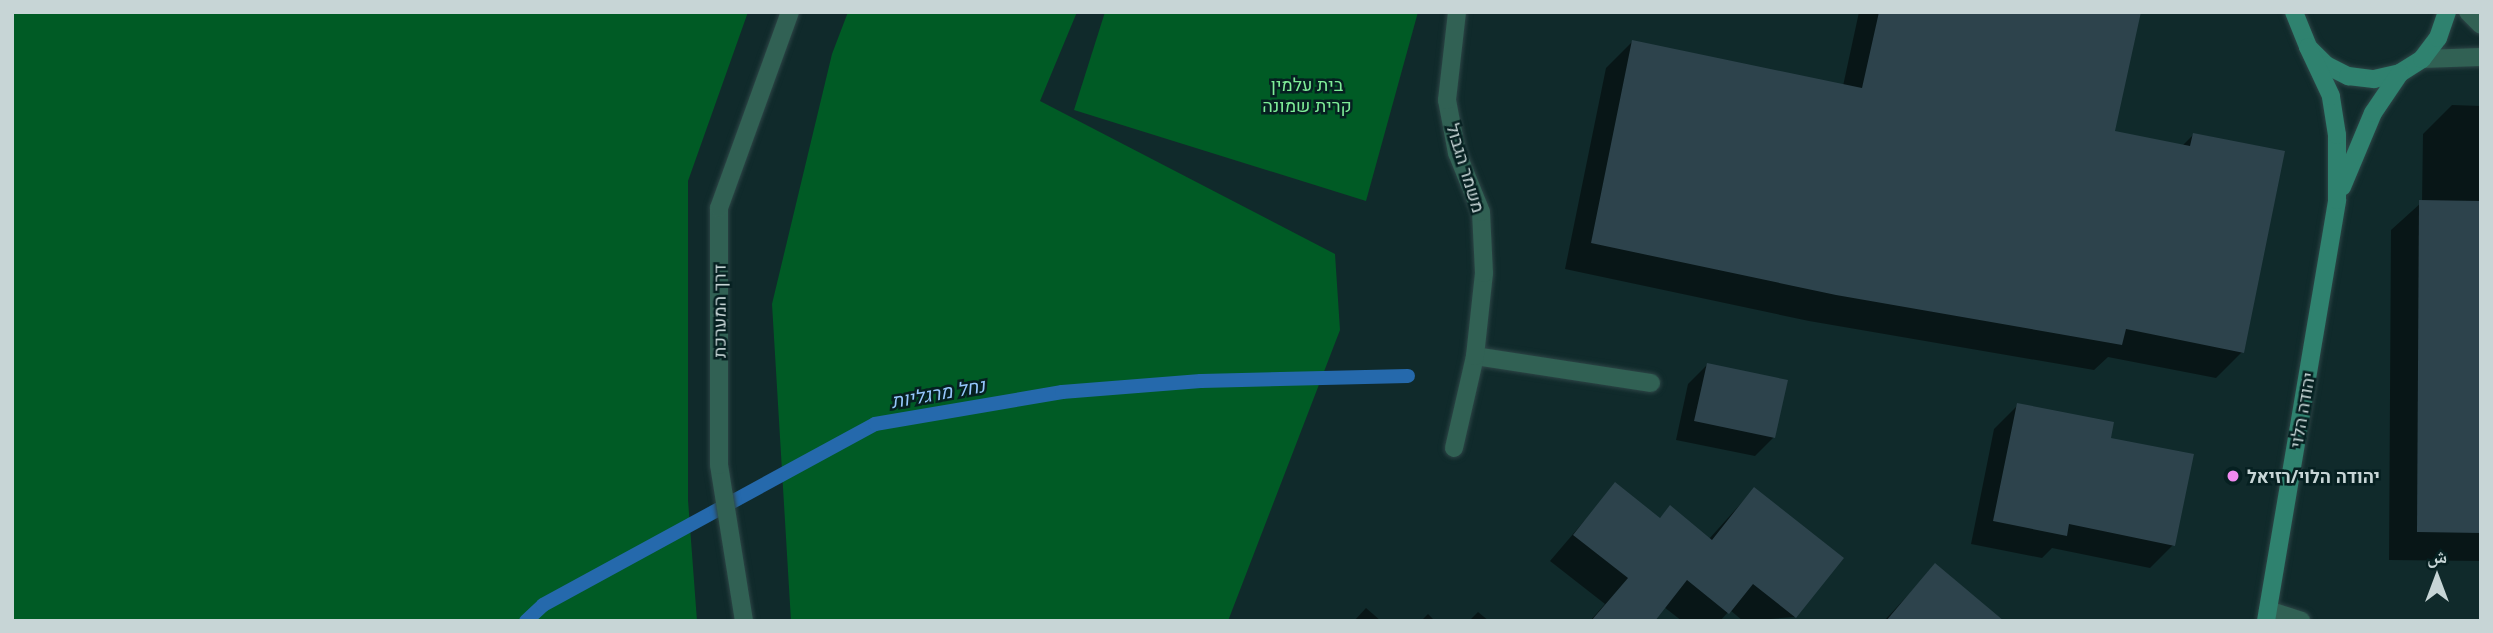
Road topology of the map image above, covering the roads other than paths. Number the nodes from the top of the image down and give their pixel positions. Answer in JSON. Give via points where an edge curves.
{"nodes":[{"id":1,"x":790,"y":12,"type":"edge"},
{"id":2,"x":1457,"y":12,"type":"edge"},
{"id":3,"x":2294,"y":12,"type":"edge"},
{"id":4,"x":2447,"y":12,"type":"edge"},
{"id":5,"x":2468,"y":12,"type":"edge"},
{"id":6,"x":2481,"y":25,"type":"edge"},
{"id":7,"x":2308,"y":47,"type":"junction"},
{"id":8,"x":2481,"y":57,"type":"edge"},
{"id":9,"x":2422,"y":59,"type":"junction"},
{"id":10,"x":2400,"y":73,"type":"junction"},
{"id":11,"x":2337,"y":200,"type":"junction"},
{"id":12,"x":1475,"y":356,"type":"junction"},
{"id":13,"x":1651,"y":383,"type":"dead end"},
{"id":14,"x":1454,"y":448,"type":"dead end"},
{"id":15,"x":2267,"y":615,"type":"edge"},
{"id":16,"x":744,"y":621,"type":"edge"},
{"id":17,"x":2301,"y":621,"type":"edge"}],
"edges":[{"from":1,"to":16,"type":"street","name":"דרך המערכת","via":[[719,208],[719,466]]},
{"from":2,"to":12,"type":"street","name":"משמר הגבול","via":[[1447,100],[1457,153],[1481,212],[1484,273]]},
{"from":3,"to":7,"type":"street","name":"יהודה הלוי"},
{"from":4,"to":9,"type":"street","via":[[2438,38]]},
{"from":5,"to":6,"type":"street"},
{"from":7,"to":10,"type":"street","via":[[2326,65],[2348,76],[2374,79]]},
{"from":7,"to":11,"type":"street","name":"יהודה הלוי","via":[[2331,96],[2337,135]]},
{"from":8,"to":9,"type":"street"},
{"from":9,"to":10,"type":"street"},
{"from":10,"to":11,"type":"street","name":"יהודה הלוי","via":[[2373,113]]},
{"from":11,"to":15,"type":"street","name":"יהודה הלוי"},
{"from":12,"to":13,"type":"street"},
{"from":12,"to":14,"type":"street","name":"משמר הגבול"},
{"from":15,"to":17,"type":"street"}]}
